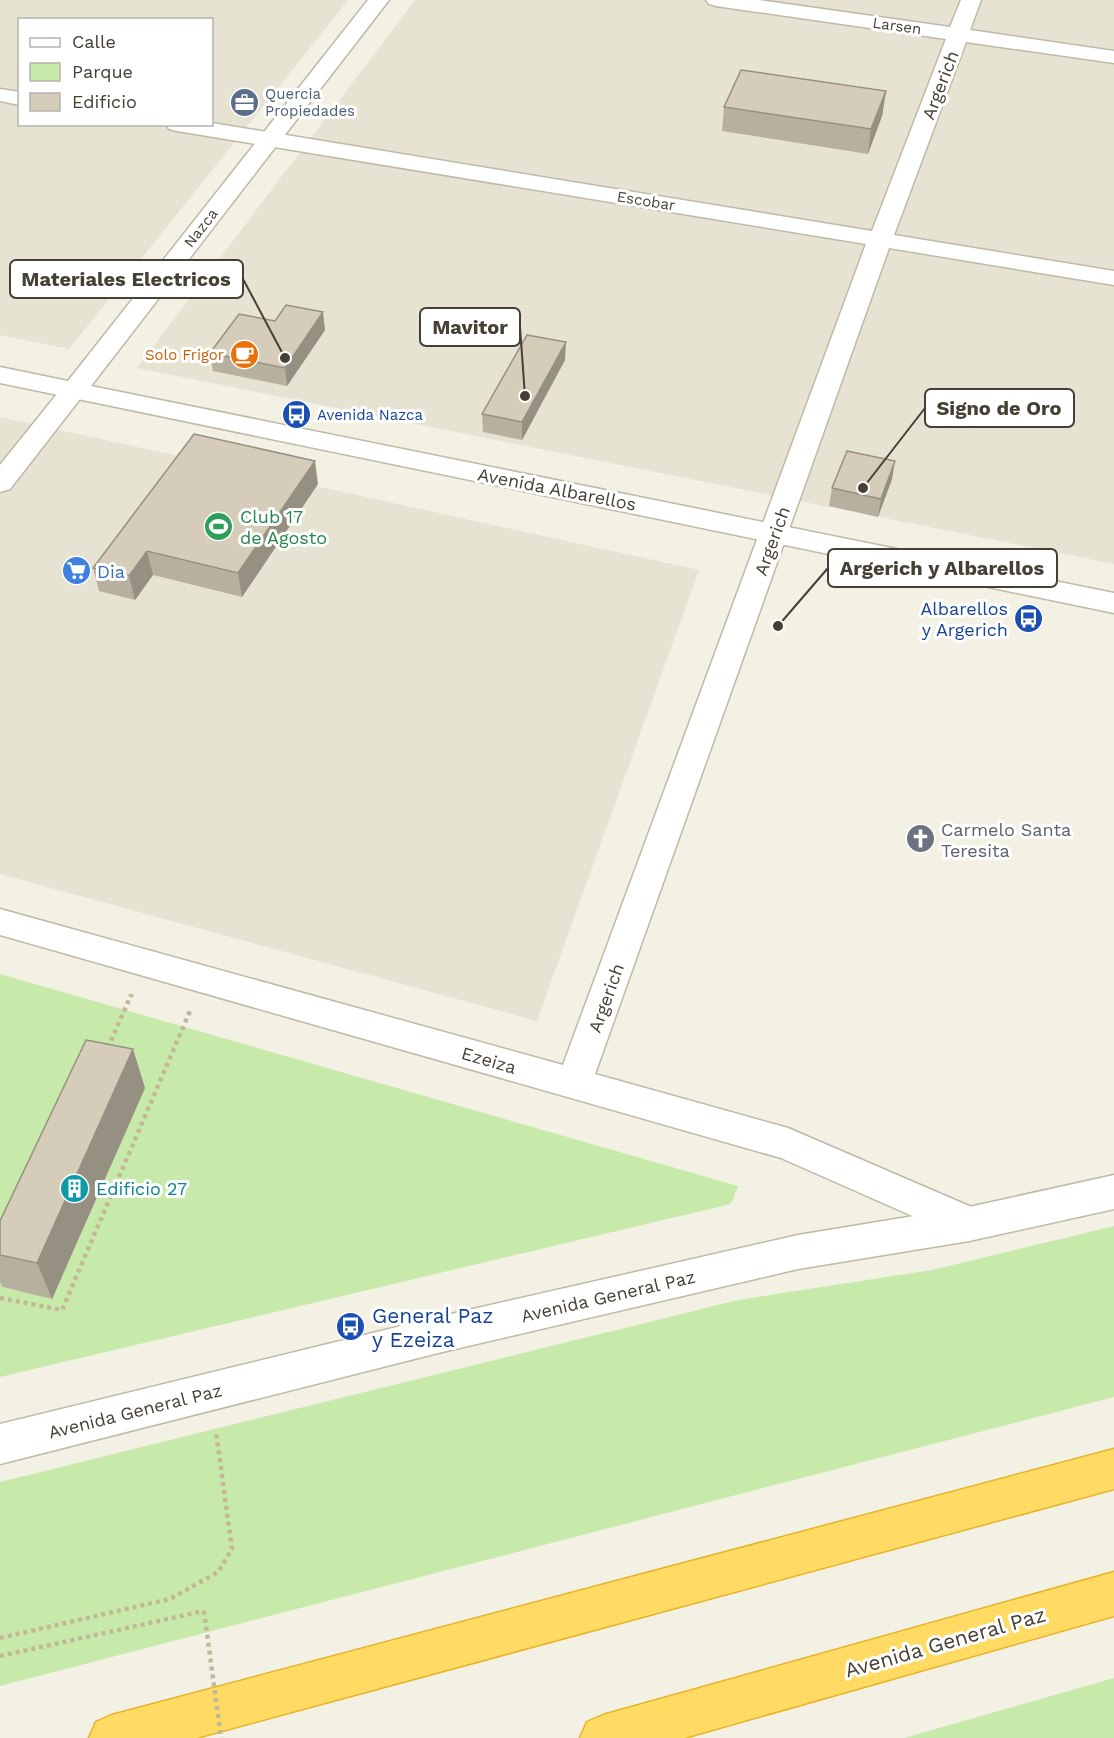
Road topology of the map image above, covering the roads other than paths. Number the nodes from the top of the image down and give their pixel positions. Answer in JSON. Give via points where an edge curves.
{"nodes":[{"id":1,"x":379,"y":0,"type":"edge"},
{"id":2,"x":716,"y":0,"type":"edge"},
{"id":3,"x":971,"y":0,"type":"edge"},
{"id":4,"x":959,"y":35,"type":"junction"},
{"id":5,"x":1114,"y":57,"type":"edge"},
{"id":6,"x":0,"y":95,"type":"edge"},
{"id":7,"x":18,"y":99,"type":"edge"},
{"id":8,"x":189,"y":126,"type":"edge"},
{"id":9,"x":271,"y":140,"type":"junction"},
{"id":10,"x":880,"y":240,"type":"junction"},
{"id":11,"x":1114,"y":278,"type":"edge"},
{"id":12,"x":0,"y":375,"type":"edge"},
{"id":13,"x":74,"y":390,"type":"junction"},
{"id":14,"x":0,"y":483,"type":"edge"},
{"id":15,"x":774,"y":533,"type":"junction"},
{"id":16,"x":1114,"y":603,"type":"edge"},
{"id":17,"x":0,"y":922,"type":"edge"},
{"id":18,"x":574,"y":1084,"type":"junction"},
{"id":19,"x":1114,"y":1191,"type":"edge"},
{"id":20,"x":969,"y":1224,"type":"junction"},
{"id":21,"x":0,"y":1444,"type":"edge"},
{"id":22,"x":1114,"y":1469,"type":"edge"},
{"id":23,"x":1114,"y":1594,"type":"edge"},
{"id":24,"x":112,"y":1738,"type":"edge"},
{"id":25,"x":603,"y":1738,"type":"edge"}],
"edges":[{"from":1,"to":9,"type":"street","name":"Nazca"},
{"from":2,"to":4,"type":"street","name":"Larsen"},
{"from":3,"to":4,"type":"street","name":"Argerich"},
{"from":4,"to":5,"type":"street","name":"Larsen"},
{"from":4,"to":10,"type":"street","name":"Argerich"},
{"from":6,"to":7,"type":"street"},
{"from":8,"to":9,"type":"street","name":"Escobar"},
{"from":9,"to":10,"type":"street","name":"Escobar"},
{"from":9,"to":13,"type":"street","name":"Nazca"},
{"from":10,"to":11,"type":"street","name":"Escobar"},
{"from":10,"to":15,"type":"street","name":"Argerich"},
{"from":12,"to":13,"type":"street","name":"Avenida Albarellos"},
{"from":13,"to":14,"type":"street","name":"Nazca"},
{"from":13,"to":15,"type":"street","name":"Avenida Albarellos"},
{"from":15,"to":16,"type":"street","name":"Avenida Albarellos"},
{"from":15,"to":18,"type":"street","name":"Argerich"},
{"from":17,"to":18,"type":"street","name":"Ezeiza"},
{"from":18,"to":20,"type":"street","name":"Ezeiza","via":[[788,1144]]},
{"from":19,"to":20,"type":"street","name":"Avenida General Paz"},
{"from":20,"to":21,"type":"street","name":"Avenida General Paz","via":[[798,1252],[438,1335]]},
{"from":22,"to":24,"type":"highway"},
{"from":23,"to":25,"type":"highway","name":"Avenida General Paz"}]}
